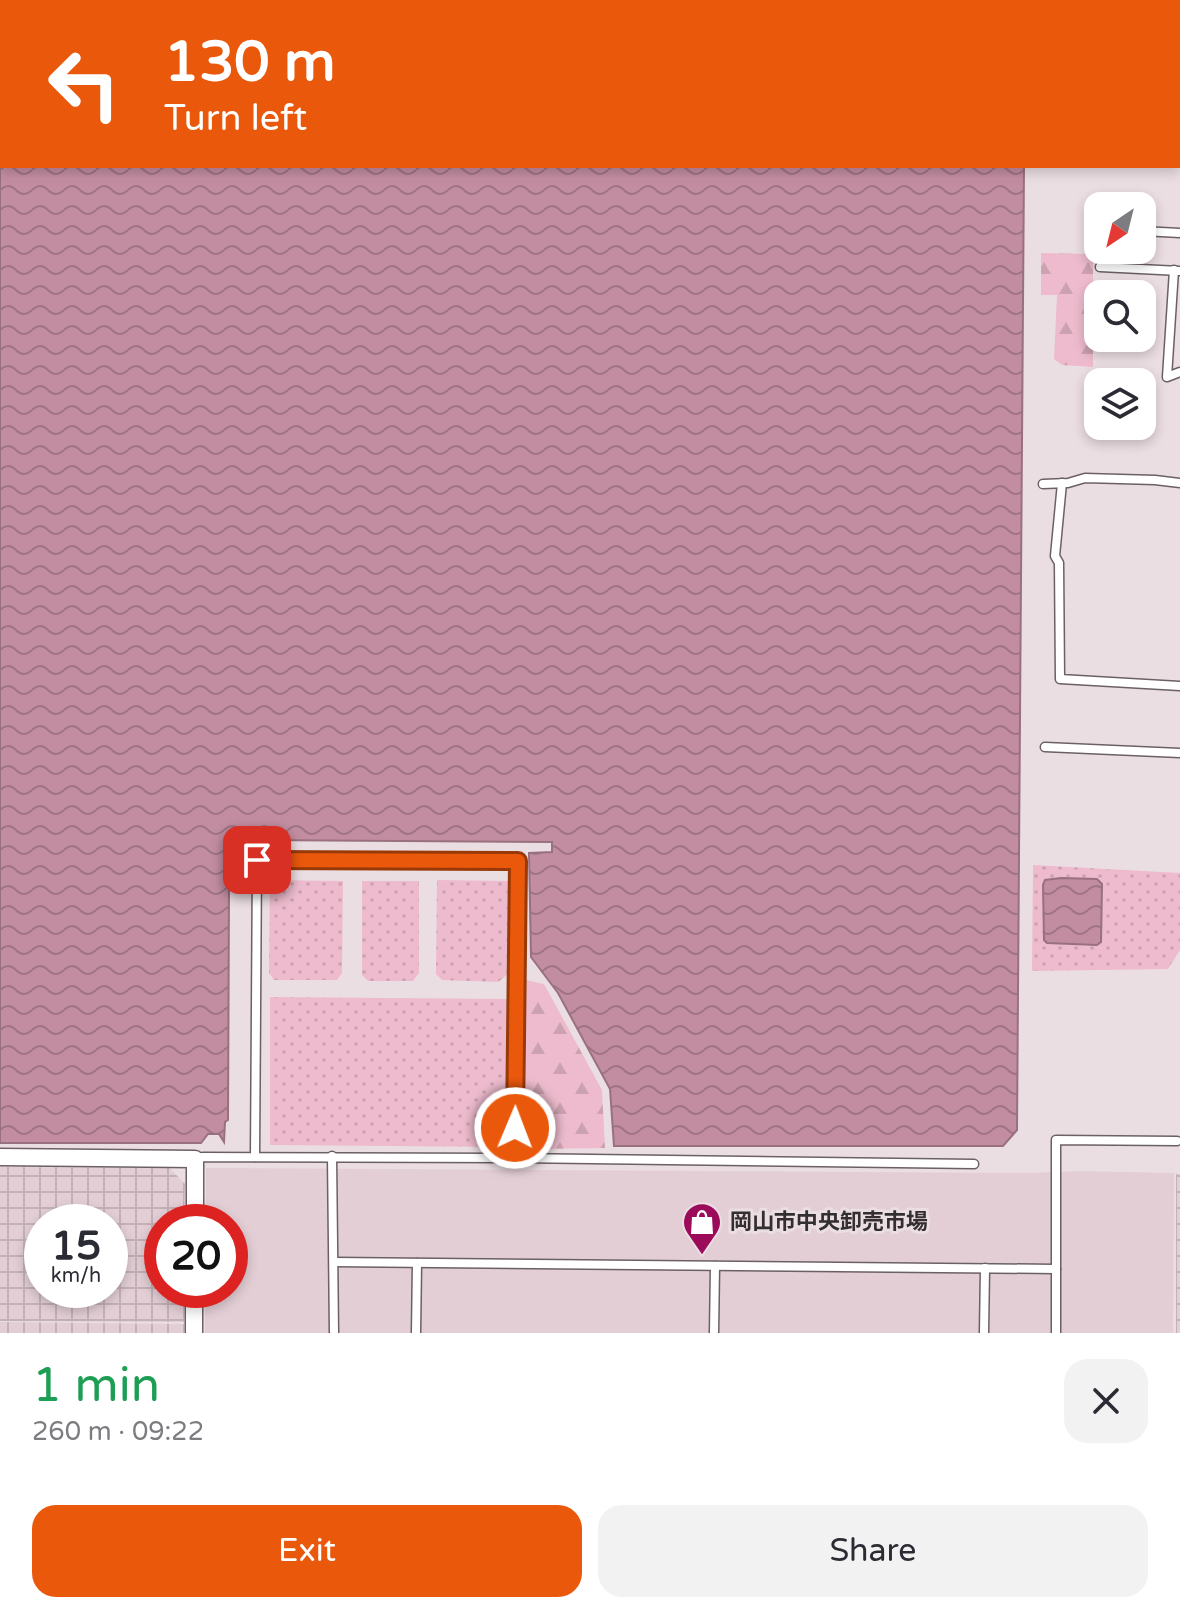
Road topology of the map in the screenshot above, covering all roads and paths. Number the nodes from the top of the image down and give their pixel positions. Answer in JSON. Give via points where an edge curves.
{"nodes":[{"id":1,"x":1156,"y":232,"type":"edge"},
{"id":2,"x":1180,"y":233,"type":"edge"},
{"id":3,"x":1100,"y":267,"type":"dead end"},
{"id":4,"x":1177,"y":270,"type":"edge"},
{"id":5,"x":1180,"y":372,"type":"edge"},
{"id":6,"x":1062,"y":483,"type":"junction"},
{"id":7,"x":1180,"y":483,"type":"edge"},
{"id":8,"x":1043,"y":484,"type":"dead end"},
{"id":9,"x":1180,"y":686,"type":"edge"},
{"id":10,"x":1045,"y":747,"type":"dead end"},
{"id":11,"x":1180,"y":753,"type":"edge"},
{"id":12,"x":1177,"y":1141,"type":"dead end"},
{"id":13,"x":332,"y":1156,"type":"junction"},
{"id":14,"x":0,"y":1157,"type":"edge"},
{"id":15,"x":255,"y":1157,"type":"junction"},
{"id":16,"x":514,"y":1158,"type":"junction"},
{"id":17,"x":195,"y":1159,"type":"junction"},
{"id":18,"x":974,"y":1164,"type":"dead end"},
{"id":19,"x":195,"y":1204,"type":"edge"},
{"id":20,"x":334,"y":1262,"type":"junction"},
{"id":21,"x":417,"y":1263,"type":"junction"},
{"id":22,"x":715,"y":1266,"type":"junction"},
{"id":23,"x":985,"y":1268,"type":"junction"},
{"id":24,"x":1056,"y":1269,"type":"junction"},
{"id":25,"x":194,"y":1308,"type":"edge"},
{"id":26,"x":194,"y":1333,"type":"edge"},
{"id":27,"x":334,"y":1333,"type":"edge"},
{"id":28,"x":416,"y":1333,"type":"edge"},
{"id":29,"x":714,"y":1333,"type":"edge"},
{"id":30,"x":984,"y":1333,"type":"edge"},
{"id":31,"x":1056,"y":1333,"type":"edge"}],
"edges":[{"from":1,"to":2,"type":"lane"},
{"from":3,"to":4,"type":"lane"},
{"from":4,"to":5,"type":"lane","via":[[1167,377]]},
{"from":6,"to":7,"type":"lane","via":[[1085,478]]},
{"from":6,"to":8,"type":"lane"},
{"from":6,"to":9,"type":"lane","via":[[1055,556],[1060,679]]},
{"from":10,"to":11,"type":"lane"},
{"from":12,"to":24,"type":"lane","via":[[1056,1140]]},
{"from":13,"to":15,"type":"lane"},
{"from":13,"to":16,"type":"lane"},
{"from":13,"to":20,"type":"lane"},
{"from":14,"to":17,"type":"street"},
{"from":15,"to":16,"type":"lane","via":[[257,860],[273,860],[518,861]]},
{"from":15,"to":17,"type":"lane"},
{"from":16,"to":18,"type":"lane"},
{"from":17,"to":19,"type":"street"},
{"from":20,"to":21,"type":"lane"},
{"from":20,"to":27,"type":"lane"},
{"from":21,"to":22,"type":"lane"},
{"from":21,"to":28,"type":"lane"},
{"from":22,"to":23,"type":"lane"},
{"from":22,"to":29,"type":"lane"},
{"from":23,"to":24,"type":"lane"},
{"from":23,"to":30,"type":"lane"},
{"from":24,"to":31,"type":"lane"},
{"from":25,"to":26,"type":"street"}]}
